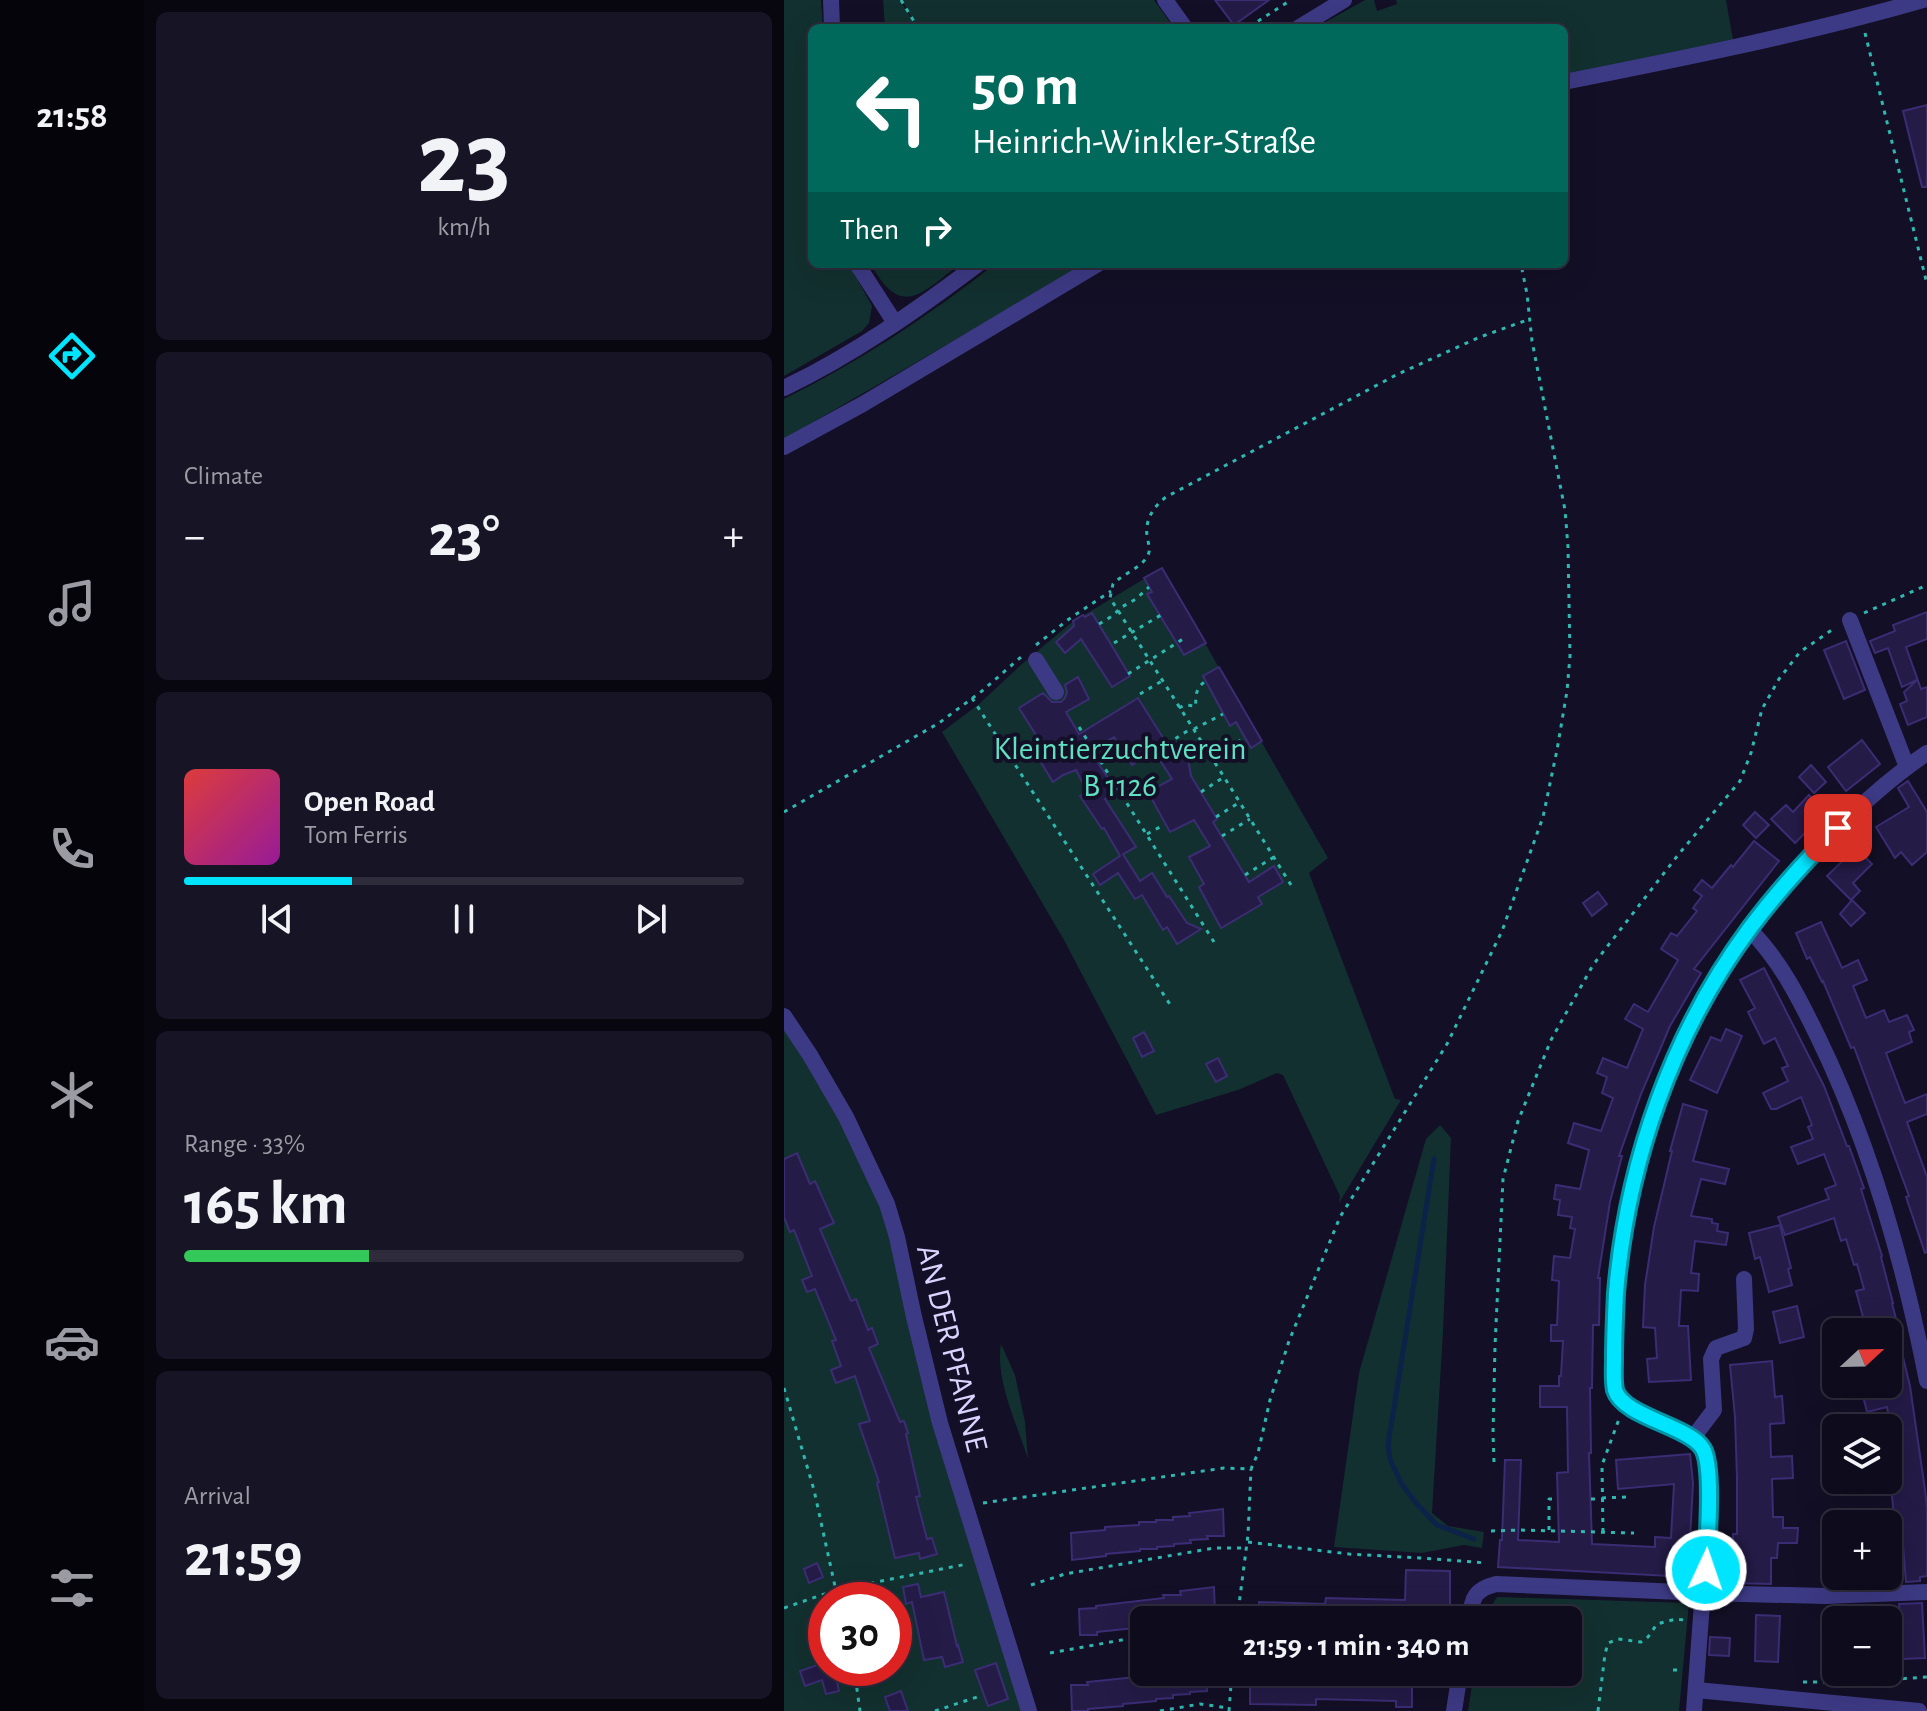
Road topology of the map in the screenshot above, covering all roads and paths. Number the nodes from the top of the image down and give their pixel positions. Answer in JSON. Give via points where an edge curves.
{"nodes":[{"id":1,"x":831,"y":0,"type":"edge"},
{"id":2,"x":901,"y":0,"type":"edge"},
{"id":3,"x":1165,"y":0,"type":"edge"},
{"id":4,"x":1276,"y":0,"type":"edge"},
{"id":5,"x":1291,"y":0,"type":"edge"},
{"id":6,"x":1344,"y":0,"type":"edge"},
{"id":7,"x":1923,"y":0,"type":"edge"},
{"id":8,"x":1277,"y":9,"type":"junction"},
{"id":9,"x":1861,"y":18,"type":"junction"},
{"id":10,"x":832,"y":24,"type":"edge"},
{"id":11,"x":916,"y":24,"type":"edge"},
{"id":12,"x":1182,"y":24,"type":"edge"},
{"id":13,"x":1254,"y":24,"type":"edge"},
{"id":14,"x":1305,"y":24,"type":"edge"},
{"id":15,"x":1568,"y":81,"type":"edge"},
{"id":16,"x":860,"y":268,"type":"edge"},
{"id":17,"x":973,"y":268,"type":"edge"},
{"id":18,"x":1091,"y":268,"type":"edge"},
{"id":19,"x":1522,"y":268,"type":"edge"},
{"id":20,"x":1927,"y":284,"type":"edge"},
{"id":21,"x":1530,"y":319,"type":"junction"},
{"id":22,"x":895,"y":323,"type":"junction"},
{"id":23,"x":784,"y":388,"type":"edge"},
{"id":24,"x":784,"y":447,"type":"edge"},
{"id":25,"x":1927,"y":585,"type":"edge"},
{"id":26,"x":1149,"y":587,"type":"dead end"},
{"id":27,"x":1112,"y":590,"type":"junction"},
{"id":28,"x":1117,"y":611,"type":"junction"},
{"id":29,"x":1161,"y":615,"type":"dead end"},
{"id":30,"x":1850,"y":620,"type":"junction"},
{"id":31,"x":1099,"y":624,"type":"dead end"},
{"id":32,"x":1131,"y":633,"type":"junction"},
{"id":33,"x":1183,"y":639,"type":"dead end"},
{"id":34,"x":1114,"y":643,"type":"dead end"},
{"id":35,"x":1033,"y":653,"type":"junction"},
{"id":36,"x":1149,"y":661,"type":"junction"},
{"id":37,"x":1128,"y":674,"type":"dead end"},
{"id":38,"x":1162,"y":681,"type":"junction"},
{"id":39,"x":1206,"y":681,"type":"dead end"},
{"id":40,"x":1056,"y":692,"type":"dead end"},
{"id":41,"x":1140,"y":694,"type":"dead end"},
{"id":42,"x":972,"y":698,"type":"junction"},
{"id":43,"x":1179,"y":708,"type":"junction"},
{"id":44,"x":1223,"y":714,"type":"dead end"},
{"id":45,"x":1079,"y":727,"type":"dead end"},
{"id":46,"x":1192,"y":729,"type":"junction"},
{"id":47,"x":1245,"y":738,"type":"dead end"},
{"id":48,"x":1167,"y":744,"type":"dead end"},
{"id":49,"x":1926,"y":755,"type":"edge"},
{"id":50,"x":1211,"y":757,"type":"junction"},
{"id":51,"x":1907,"y":767,"type":"junction"},
{"id":52,"x":1224,"y":777,"type":"junction"},
{"id":53,"x":1201,"y":792,"type":"dead end"},
{"id":54,"x":1240,"y":802,"type":"junction"},
{"id":55,"x":784,"y":812,"type":"edge"},
{"id":56,"x":1216,"y":817,"type":"dead end"},
{"id":57,"x":1250,"y":819,"type":"junction"},
{"id":58,"x":1162,"y":826,"type":"dead end"},
{"id":59,"x":1147,"y":834,"type":"junction"},
{"id":60,"x":1222,"y":836,"type":"dead end"},
{"id":61,"x":1274,"y":857,"type":"junction"},
{"id":62,"x":1245,"y":875,"type":"dead end"},
{"id":63,"x":1291,"y":885,"type":"dead end"},
{"id":64,"x":1749,"y":929,"type":"junction"},
{"id":65,"x":1214,"y":942,"type":"dead end"},
{"id":66,"x":1171,"y":1006,"type":"dead end"},
{"id":67,"x":784,"y":1016,"type":"edge"},
{"id":68,"x":1744,"y":1279,"type":"dead end"},
{"id":69,"x":1927,"y":1381,"type":"edge"},
{"id":70,"x":784,"y":1388,"type":"edge"},
{"id":71,"x":1625,"y":1404,"type":"junction"},
{"id":72,"x":1692,"y":1439,"type":"junction"},
{"id":73,"x":1494,"y":1462,"type":"dead end"},
{"id":74,"x":1251,"y":1469,"type":"junction"},
{"id":75,"x":1628,"y":1497,"type":"dead end"},
{"id":76,"x":1602,"y":1498,"type":"junction"},
{"id":77,"x":1558,"y":1499,"type":"dead end"},
{"id":78,"x":1591,"y":1499,"type":"dead end"},
{"id":79,"x":964,"y":1505,"type":"junction"},
{"id":80,"x":1491,"y":1531,"type":"dead end"},
{"id":81,"x":1549,"y":1531,"type":"junction"},
{"id":82,"x":1603,"y":1532,"type":"junction"},
{"id":83,"x":1634,"y":1533,"type":"dead end"},
{"id":84,"x":1248,"y":1542,"type":"junction"},
{"id":85,"x":1246,"y":1548,"type":"junction"},
{"id":86,"x":971,"y":1563,"type":"dead end"},
{"id":87,"x":1486,"y":1563,"type":"dead end"},
{"id":88,"x":834,"y":1582,"type":"edge"},
{"id":89,"x":876,"y":1582,"type":"edge"},
{"id":90,"x":1031,"y":1585,"type":"dead end"},
{"id":91,"x":1927,"y":1592,"type":"edge"},
{"id":92,"x":1704,"y":1593,"type":"junction"},
{"id":93,"x":808,"y":1600,"type":"edge"},
{"id":94,"x":1239,"y":1606,"type":"edge"},
{"id":95,"x":1471,"y":1606,"type":"edge"},
{"id":96,"x":784,"y":1608,"type":"edge"},
{"id":97,"x":1702,"y":1622,"type":"junction"},
{"id":98,"x":1130,"y":1639,"type":"edge"},
{"id":99,"x":1050,"y":1653,"type":"dead end"},
{"id":100,"x":1927,"y":1677,"type":"edge"},
{"id":101,"x":1796,"y":1682,"type":"dead end"},
{"id":102,"x":857,"y":1686,"type":"edge"},
{"id":103,"x":1231,"y":1686,"type":"edge"},
{"id":104,"x":1458,"y":1686,"type":"edge"},
{"id":105,"x":1696,"y":1690,"type":"junction"},
{"id":106,"x":977,"y":1697,"type":"dead end"},
{"id":107,"x":1229,"y":1710,"type":"edge"},
{"id":108,"x":860,"y":1711,"type":"edge"},
{"id":109,"x":935,"y":1711,"type":"edge"},
{"id":110,"x":1029,"y":1711,"type":"edge"},
{"id":111,"x":1160,"y":1711,"type":"edge"},
{"id":112,"x":1454,"y":1711,"type":"edge"},
{"id":113,"x":1598,"y":1711,"type":"edge"},
{"id":114,"x":1694,"y":1711,"type":"edge"},
{"id":115,"x":1919,"y":1711,"type":"edge"}],
"edges":[{"from":1,"to":10,"type":"street"},
{"from":2,"to":11,"type":"path"},
{"from":3,"to":12,"type":"street"},
{"from":4,"to":8,"type":"path"},
{"from":5,"to":8,"type":"path"},
{"from":6,"to":14,"type":"street"},
{"from":7,"to":9,"type":"street"},
{"from":8,"to":13,"type":"path"},
{"from":9,"to":15,"type":"street"},
{"from":9,"to":20,"type":"path"},
{"from":16,"to":22,"type":"street"},
{"from":17,"to":22,"type":"street"},
{"from":18,"to":24,"type":"street"},
{"from":19,"to":21,"type":"path"},
{"from":21,"to":27,"type":"path","via":[[1398,374],[1166,497],[1148,520],[1148,556]]},
{"from":21,"to":74,"type":"path","via":[[1568,547],[1567,691],[1543,817],[1502,931],[1447,1044],[1340,1217],[1289,1341]]},
{"from":22,"to":23,"type":"street"},
{"from":25,"to":30,"type":"path"},
{"from":26,"to":28,"type":"path"},
{"from":27,"to":28,"type":"path"},
{"from":27,"to":35,"type":"path","via":[[1069,619]]},
{"from":28,"to":31,"type":"path"},
{"from":28,"to":32,"type":"path"},
{"from":29,"to":32,"type":"path"},
{"from":30,"to":51,"type":"street"},
{"from":30,"to":73,"type":"path","via":[[1800,652],[1779,679],[1762,709],[1740,781],[1593,965],[1551,1040],[1518,1121],[1503,1179]]},
{"from":32,"to":34,"type":"path"},
{"from":32,"to":36,"type":"path"},
{"from":33,"to":36,"type":"path"},
{"from":35,"to":40,"type":"street"},
{"from":35,"to":42,"type":"path"},
{"from":36,"to":37,"type":"path"},
{"from":36,"to":38,"type":"path"},
{"from":38,"to":41,"type":"path"},
{"from":38,"to":43,"type":"path"},
{"from":39,"to":43,"type":"path","via":[[1197,689],[1196,706]]},
{"from":42,"to":55,"type":"path","via":[[939,723]]},
{"from":42,"to":66,"type":"path"},
{"from":43,"to":46,"type":"path"},
{"from":44,"to":46,"type":"path"},
{"from":45,"to":59,"type":"path"},
{"from":46,"to":48,"type":"path"},
{"from":46,"to":50,"type":"path"},
{"from":47,"to":50,"type":"path"},
{"from":49,"to":51,"type":"street"},
{"from":50,"to":52,"type":"path"},
{"from":51,"to":64,"type":"street","via":[[1803,862]]},
{"from":52,"to":53,"type":"path"},
{"from":52,"to":54,"type":"path"},
{"from":54,"to":56,"type":"path"},
{"from":54,"to":57,"type":"path"},
{"from":57,"to":60,"type":"path"},
{"from":57,"to":61,"type":"path"},
{"from":58,"to":59,"type":"path"},
{"from":59,"to":65,"type":"path"},
{"from":61,"to":62,"type":"path"},
{"from":61,"to":63,"type":"path"},
{"from":64,"to":69,"type":"street","via":[[1768,947],[1800,998],[1861,1136],[1892,1229]]},
{"from":64,"to":71,"type":"street","via":[[1702,1002],[1645,1139],[1618,1266],[1614,1381]]},
{"from":67,"to":79,"type":"street","name":"AN DER PFANNE","via":[[846,1117],[887,1204]]},
{"from":68,"to":72,"type":"street","via":[[1744,1338],[1716,1348],[1711,1359],[1714,1410]]},
{"from":70,"to":88,"type":"path"},
{"from":71,"to":72,"type":"street"},
{"from":71,"to":76,"type":"path","via":[[1602,1465]]},
{"from":72,"to":92,"type":"street","via":[[1708,1465]]},
{"from":74,"to":79,"type":"path","via":[[1224,1468]]},
{"from":74,"to":84,"type":"path"},
{"from":75,"to":76,"type":"path"},
{"from":76,"to":78,"type":"path"},
{"from":76,"to":82,"type":"path"},
{"from":77,"to":81,"type":"path","via":[[1549,1499]]},
{"from":79,"to":110,"type":"street","name":"AN DER PFANNE"},
{"from":80,"to":81,"type":"path"},
{"from":81,"to":82,"type":"path"},
{"from":82,"to":83,"type":"path"},
{"from":84,"to":85,"type":"path"},
{"from":84,"to":87,"type":"path"},
{"from":85,"to":90,"type":"path","via":[[1214,1548],[1065,1574]]},
{"from":85,"to":94,"type":"path"},
{"from":86,"to":89,"type":"path"},
{"from":91,"to":92,"type":"street"},
{"from":92,"to":95,"type":"street","via":[[1496,1584],[1476,1593]]},
{"from":92,"to":97,"type":"street"},
{"from":93,"to":96,"type":"path"},
{"from":97,"to":105,"type":"street"},
{"from":97,"to":113,"type":"path","via":[[1676,1619],[1657,1624],[1641,1642],[1608,1643]]},
{"from":98,"to":99,"type":"path"},
{"from":100,"to":101,"type":"path"},
{"from":102,"to":108,"type":"path"},
{"from":103,"to":107,"type":"path"},
{"from":104,"to":112,"type":"street"},
{"from":105,"to":114,"type":"street"},
{"from":105,"to":115,"type":"street"},
{"from":106,"to":109,"type":"path"},
{"from":107,"to":111,"type":"path","via":[[1200,1704]]}]}
